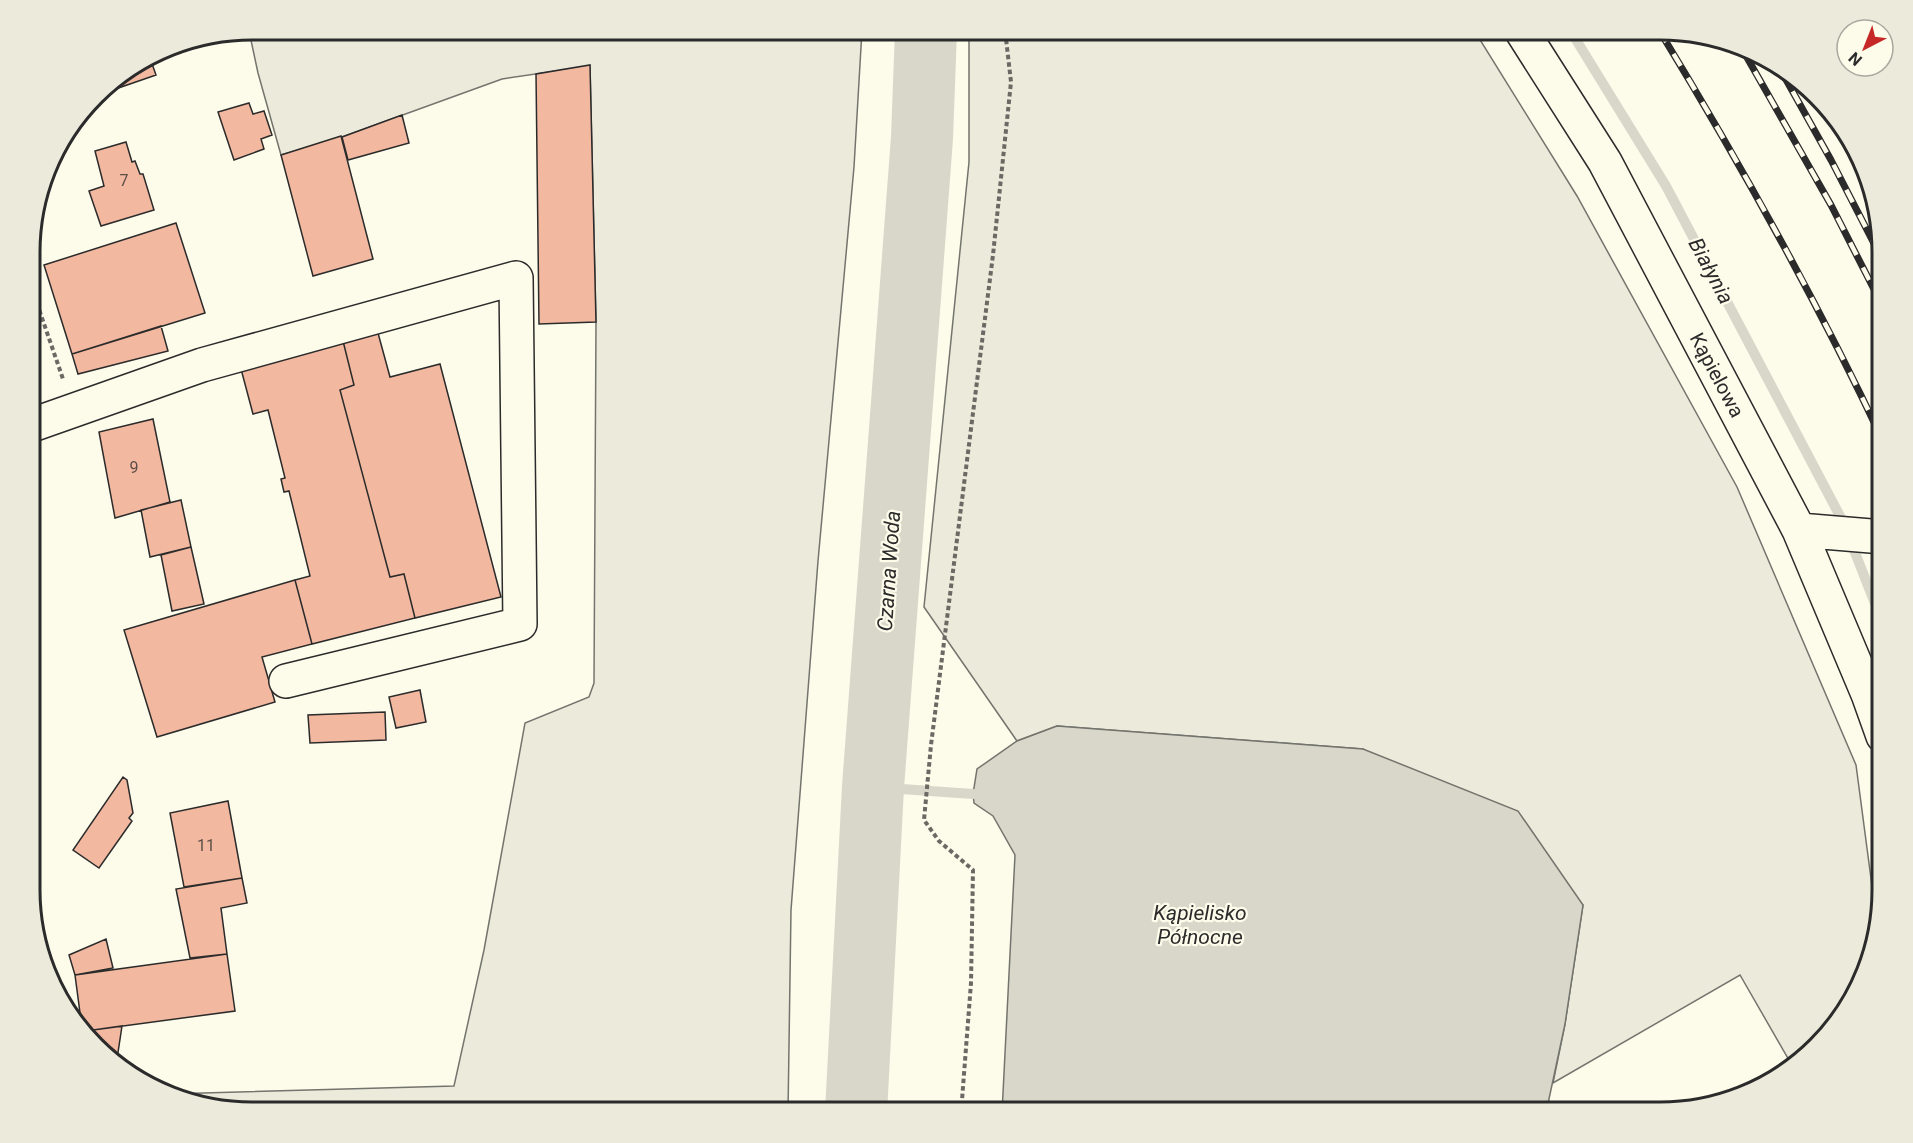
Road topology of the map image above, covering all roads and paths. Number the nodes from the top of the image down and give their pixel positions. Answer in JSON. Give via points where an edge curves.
{"nodes":[{"id":1,"x":1006,"y":40,"type":"edge"},
{"id":2,"x":1527,"y":40,"type":"edge"},
{"id":3,"x":40,"y":312,"type":"edge"},
{"id":4,"x":74,"y":411,"type":"junction"},
{"id":5,"x":40,"y":422,"type":"edge"},
{"id":6,"x":1799,"y":530,"type":"junction"},
{"id":7,"x":1872,"y":536,"type":"edge"},
{"id":8,"x":286,"y":681,"type":"dead end"},
{"id":9,"x":1872,"y":706,"type":"edge"},
{"id":10,"x":962,"y":1102,"type":"edge"}],
"edges":[{"from":1,"to":10,"type":"path","via":[[1011,82],[993,255],[924,820],[939,841],[973,870],[971,983]]},
{"from":2,"to":6,"type":"street","name":"Kąpielowa","via":[[1605,162]]},
{"from":3,"to":4,"type":"path"},
{"from":4,"to":5,"type":"street"},
{"from":4,"to":8,"type":"street","via":[[202,365],[516,278],[520,624]]},
{"from":6,"to":7,"type":"street"},
{"from":6,"to":9,"type":"street","name":"Kąpielowa"}]}
